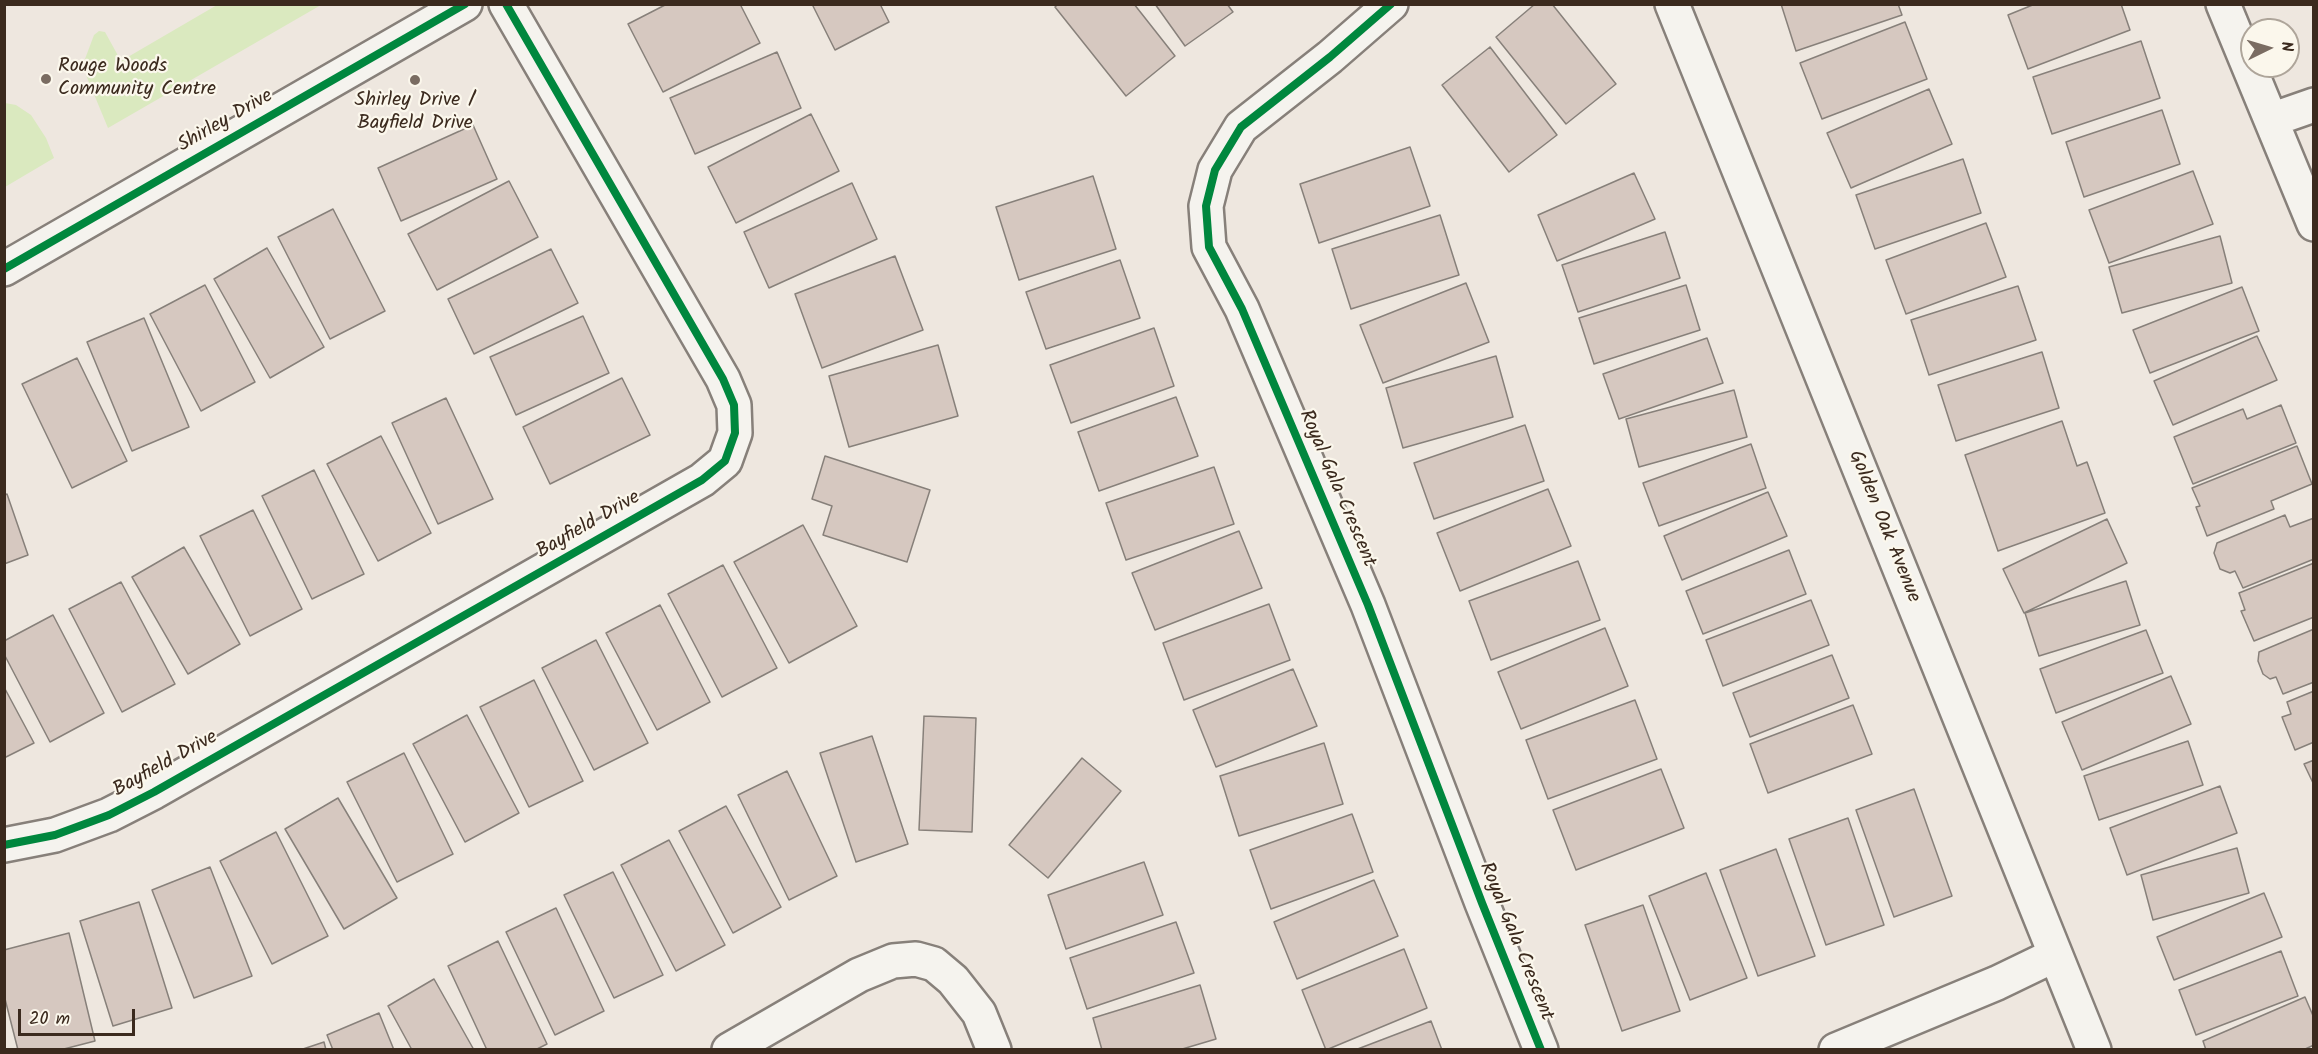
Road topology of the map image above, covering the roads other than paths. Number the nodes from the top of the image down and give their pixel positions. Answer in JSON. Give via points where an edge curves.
{"nodes":[{"id":1,"x":465,"y":4,"type":"edge"},
{"id":2,"x":506,"y":4,"type":"edge"},
{"id":3,"x":1391,"y":4,"type":"edge"},
{"id":4,"x":1672,"y":4,"type":"edge"},
{"id":5,"x":2223,"y":4,"type":"edge"},
{"id":6,"x":2313,"y":105,"type":"edge"},
{"id":7,"x":2271,"y":120,"type":"junction"},
{"id":8,"x":2313,"y":224,"type":"edge"},
{"id":9,"x":4,"y":269,"type":"edge"},
{"id":10,"x":4,"y":845,"type":"edge"},
{"id":11,"x":2055,"y":955,"type":"junction"},
{"id":12,"x":729,"y":1050,"type":"edge"},
{"id":13,"x":994,"y":1050,"type":"edge"},
{"id":14,"x":1541,"y":1050,"type":"edge"},
{"id":15,"x":1836,"y":1050,"type":"edge"},
{"id":16,"x":2094,"y":1050,"type":"edge"}],
"edges":[{"from":1,"to":9,"type":"street","name":"Shirley Drive"},
{"from":2,"to":10,"type":"street","name":"Bayfield Drive","via":[[723,380],[734,405],[735,433],[725,461],[702,480],[154,792],[56,835]]},
{"from":3,"to":14,"type":"street","name":"Royal Gala Crescent","via":[[1241,127],[1215,170],[1206,206],[1209,247],[1242,309],[1368,605]]},
{"from":4,"to":11,"type":"street","name":"Golden Oak Avenue"},
{"from":5,"to":7,"type":"street"},
{"from":6,"to":7,"type":"street"},
{"from":7,"to":8,"type":"street"},
{"from":11,"to":15,"type":"street"},
{"from":11,"to":16,"type":"street","name":"Golden Oak Avenue"},
{"from":12,"to":13,"type":"street","via":[[859,975],[893,961],[916,959],[934,963],[953,980],[979,1014]]}]}
